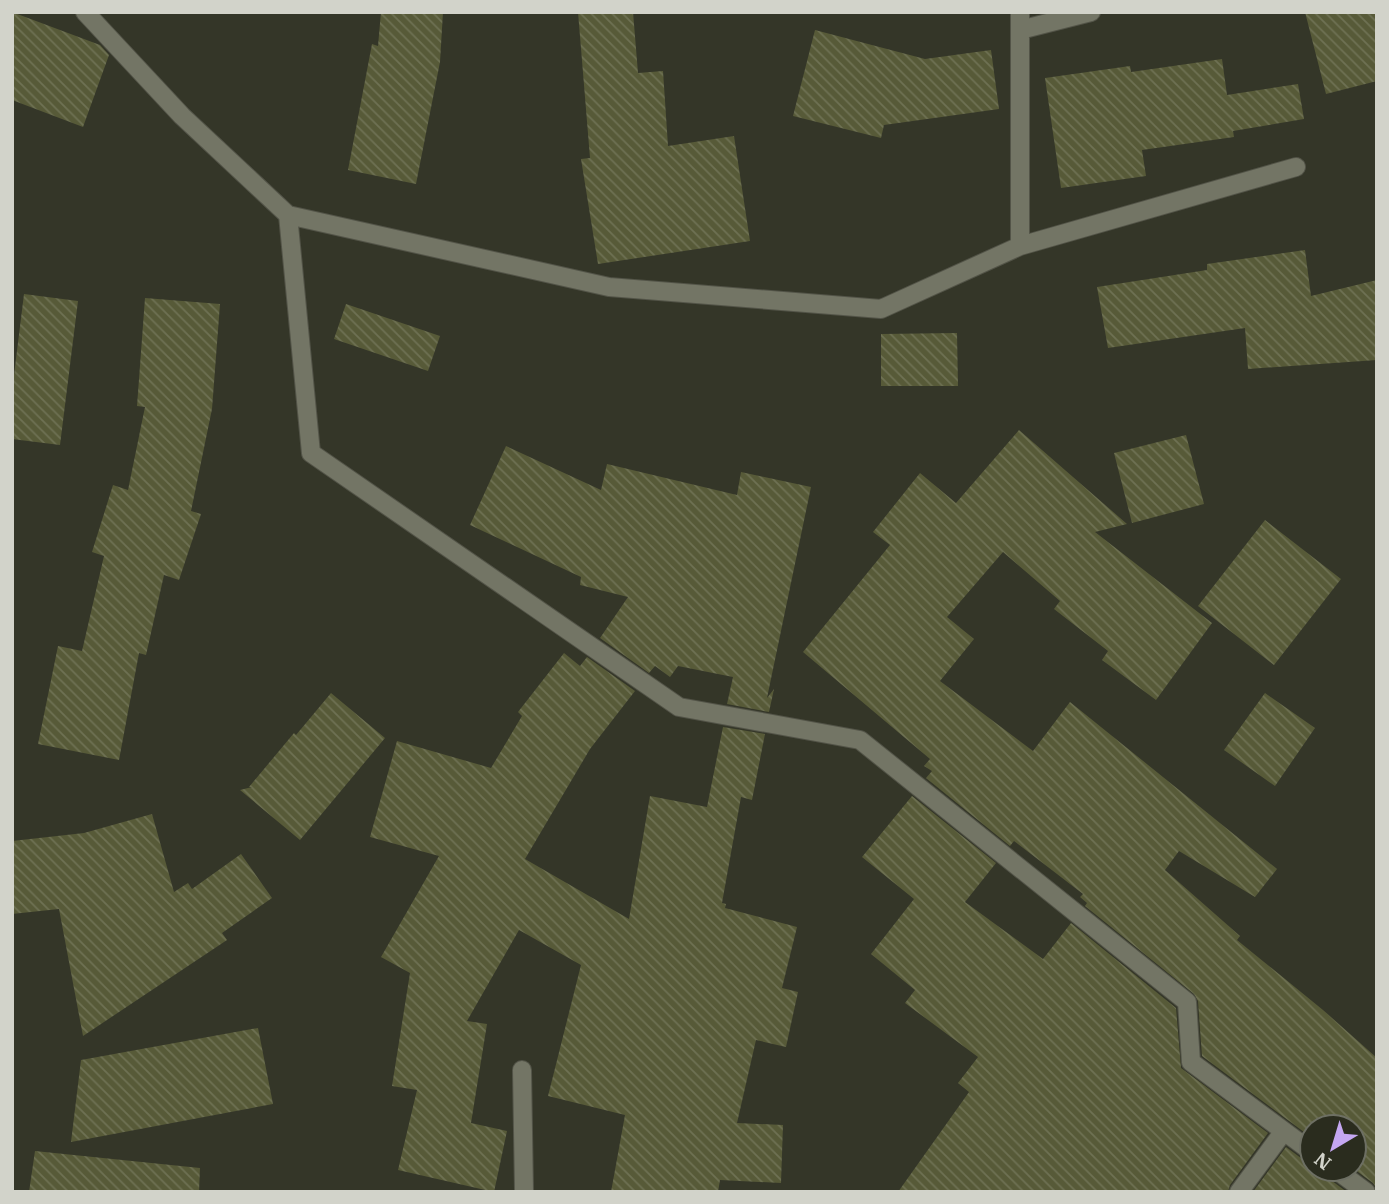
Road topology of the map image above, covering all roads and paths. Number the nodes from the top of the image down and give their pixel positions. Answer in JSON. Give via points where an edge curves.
{"nodes":[{"id":1,"x":85,"y":12,"type":"edge"},
{"id":2,"x":1091,"y":12,"type":"edge"},
{"id":3,"x":1020,"y":21,"type":"edge"},
{"id":4,"x":1296,"y":167,"type":"dead end"},
{"id":5,"x":288,"y":215,"type":"junction"},
{"id":6,"x":1020,"y":246,"type":"junction"},
{"id":7,"x":522,"y":1070,"type":"dead end"},
{"id":8,"x":1284,"y":1131,"type":"junction"},
{"id":9,"x":1298,"y":1142,"type":"edge"},
{"id":10,"x":524,"y":1192,"type":"edge"},
{"id":11,"x":1239,"y":1192,"type":"edge"}],
"edges":[{"from":1,"to":5,"type":"street","via":[[182,116]]},
{"from":2,"to":3,"type":"street"},
{"from":3,"to":6,"type":"street"},
{"from":4,"to":6,"type":"street"},
{"from":5,"to":6,"type":"street","via":[[609,287],[881,309]]},
{"from":5,"to":8,"type":"street","via":[[311,453],[679,707],[860,740],[1187,1002],[1191,1062]]},
{"from":7,"to":10,"type":"street"},
{"from":8,"to":9,"type":"street"},
{"from":8,"to":11,"type":"street"}]}
